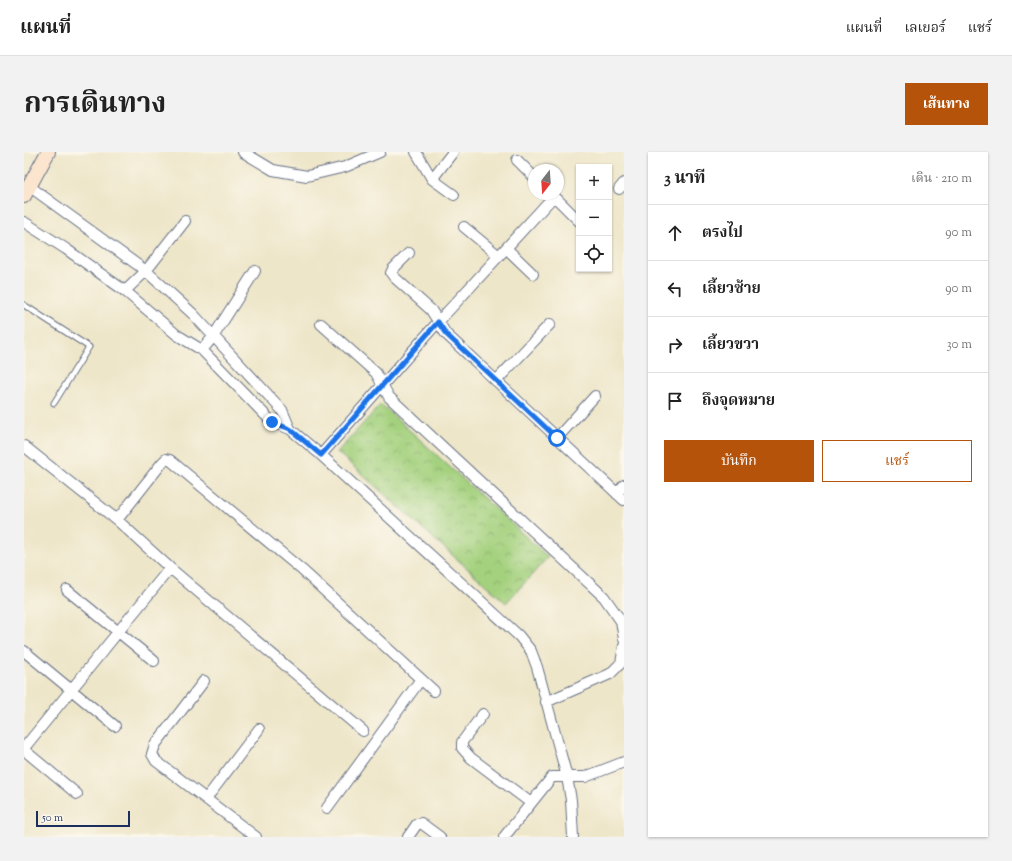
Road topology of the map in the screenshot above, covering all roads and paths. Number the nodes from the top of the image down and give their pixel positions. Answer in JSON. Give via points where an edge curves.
{"nodes":[{"id":1,"x":48,"y":152,"type":"edge"},
{"id":2,"x":243,"y":152,"type":"edge"},
{"id":3,"x":380,"y":152,"type":"edge"},
{"id":4,"x":416,"y":152,"type":"edge"},
{"id":5,"x":453,"y":152,"type":"edge"},
{"id":6,"x":517,"y":160,"type":"dead end"},
{"id":7,"x":528,"y":171,"type":"edge"},
{"id":8,"x":432,"y":179,"type":"junction"},
{"id":9,"x":27,"y":191,"type":"edge"},
{"id":10,"x":454,"y":195,"type":"dead end"},
{"id":11,"x":549,"y":200,"type":"edge"},
{"id":12,"x":558,"y":200,"type":"edge"},
{"id":13,"x":576,"y":218,"type":"edge"},
{"id":14,"x":185,"y":221,"type":"dead end"},
{"id":15,"x":24,"y":222,"type":"edge"},
{"id":16,"x":464,"y":228,"type":"dead end"},
{"id":17,"x":506,"y":248,"type":"junction"},
{"id":18,"x":409,"y":253,"type":"dead end"},
{"id":19,"x":499,"y":256,"type":"junction"},
{"id":20,"x":146,"y":271,"type":"junction"},
{"id":21,"x":255,"y":271,"type":"dead end"},
{"id":22,"x":533,"y":274,"type":"dead end"},
{"id":23,"x":125,"y":291,"type":"junction"},
{"id":24,"x":24,"y":305,"type":"edge"},
{"id":25,"x":438,"y":322,"type":"junction"},
{"id":26,"x":321,"y":324,"type":"dead end"},
{"id":27,"x":550,"y":324,"type":"dead end"},
{"id":28,"x":213,"y":337,"type":"junction"},
{"id":29,"x":202,"y":350,"type":"junction"},
{"id":30,"x":496,"y":381,"type":"junction"},
{"id":31,"x":382,"y":385,"type":"junction"},
{"id":32,"x":595,"y":396,"type":"dead end"},
{"id":33,"x":54,"y":403,"type":"dead end"},
{"id":34,"x":290,"y":429,"type":"junction"},
{"id":35,"x":557,"y":438,"type":"junction"},
{"id":36,"x":24,"y":446,"type":"edge"},
{"id":37,"x":321,"y":455,"type":"junction"},
{"id":38,"x":624,"y":485,"type":"edge"},
{"id":39,"x":621,"y":497,"type":"edge"},
{"id":40,"x":117,"y":520,"type":"junction"},
{"id":41,"x":170,"y":568,"type":"junction"},
{"id":42,"x":67,"y":590,"type":"dead end"},
{"id":43,"x":118,"y":632,"type":"junction"},
{"id":44,"x":624,"y":639,"type":"edge"},
{"id":45,"x":624,"y":646,"type":"edge"},
{"id":46,"x":24,"y":651,"type":"edge"},
{"id":47,"x":154,"y":661,"type":"dead end"},
{"id":48,"x":421,"y":679,"type":"junction"},
{"id":49,"x":204,"y":681,"type":"dead end"},
{"id":50,"x":71,"y":690,"type":"junction"},
{"id":51,"x":434,"y":691,"type":"dead end"},
{"id":52,"x":546,"y":702,"type":"junction"},
{"id":53,"x":483,"y":714,"type":"dead end"},
{"id":54,"x":115,"y":726,"type":"dead end"},
{"id":55,"x":259,"y":729,"type":"dead end"},
{"id":56,"x":364,"y":731,"type":"dead end"},
{"id":57,"x":24,"y":749,"type":"edge"},
{"id":58,"x":624,"y":762,"type":"edge"},
{"id":59,"x":567,"y":777,"type":"junction"},
{"id":60,"x":77,"y":794,"type":"dead end"},
{"id":61,"x":206,"y":799,"type":"junction"},
{"id":62,"x":531,"y":803,"type":"junction"},
{"id":63,"x":327,"y":808,"type":"dead end"},
{"id":64,"x":256,"y":837,"type":"edge"},
{"id":65,"x":408,"y":837,"type":"edge"},
{"id":66,"x":440,"y":837,"type":"edge"},
{"id":67,"x":504,"y":837,"type":"edge"},
{"id":68,"x":573,"y":837,"type":"edge"}],
"edges":[{"from":1,"to":9,"type":"main road"},
{"from":2,"to":3,"type":"street","via":[[273,170],[307,176],[345,167]]},
{"from":4,"to":8,"type":"street"},
{"from":5,"to":8,"type":"street"},
{"from":6,"to":7,"type":"street"},
{"from":8,"to":10,"type":"street"},
{"from":9,"to":20,"type":"street","via":[[62,212]]},
{"from":11,"to":17,"type":"street"},
{"from":12,"to":13,"type":"street"},
{"from":14,"to":20,"type":"street"},
{"from":15,"to":23,"type":"street"},
{"from":16,"to":19,"type":"street"},
{"from":17,"to":19,"type":"street"},
{"from":17,"to":22,"type":"street"},
{"from":18,"to":25,"type":"street","via":[[391,273],[431,310]]},
{"from":19,"to":25,"type":"street"},
{"from":20,"to":23,"type":"street"},
{"from":20,"to":28,"type":"street","via":[[193,314]]},
{"from":21,"to":28,"type":"street"},
{"from":23,"to":29,"type":"street","via":[[177,335]]},
{"from":24,"to":33,"type":"lane","via":[[89,347]]},
{"from":25,"to":30,"type":"street","via":[[446,334]]},
{"from":25,"to":31,"type":"street"},
{"from":26,"to":31,"type":"street","via":[[376,373]]},
{"from":27,"to":30,"type":"street"},
{"from":28,"to":29,"type":"street"},
{"from":28,"to":34,"type":"street","via":[[282,410]]},
{"from":29,"to":34,"type":"street","via":[[272,422]]},
{"from":30,"to":35,"type":"street"},
{"from":31,"to":37,"type":"street"},
{"from":31,"to":44,"type":"street","via":[[389,397],[604,597],[621,621]]},
{"from":32,"to":35,"type":"street"},
{"from":34,"to":37,"type":"street"},
{"from":35,"to":39,"type":"street"},
{"from":36,"to":40,"type":"street"},
{"from":37,"to":52,"type":"street","via":[[519,636],[531,651]]},
{"from":38,"to":39,"type":"street"},
{"from":40,"to":41,"type":"street"},
{"from":40,"to":48,"type":"street","via":[[162,463],[166,459],[170,460],[302,570]]},
{"from":41,"to":43,"type":"street"},
{"from":41,"to":56,"type":"street"},
{"from":42,"to":43,"type":"street"},
{"from":43,"to":47,"type":"street"},
{"from":43,"to":50,"type":"street"},
{"from":45,"to":52,"type":"street","via":[[621,663],[610,674]]},
{"from":46,"to":50,"type":"street"},
{"from":48,"to":51,"type":"street"},
{"from":48,"to":63,"type":"street"},
{"from":49,"to":61,"type":"street","via":[[155,745],[152,754],[156,761]]},
{"from":50,"to":54,"type":"street"},
{"from":50,"to":57,"type":"street"},
{"from":52,"to":59,"type":"street"},
{"from":53,"to":62,"type":"street","via":[[462,742],[462,748],[471,758]]},
{"from":55,"to":61,"type":"street"},
{"from":57,"to":60,"type":"street"},
{"from":58,"to":59,"type":"street","via":[[585,776]]},
{"from":59,"to":62,"type":"street","via":[[552,777]]},
{"from":59,"to":68,"type":"street"},
{"from":61,"to":64,"type":"street"},
{"from":62,"to":67,"type":"street"},
{"from":65,"to":66,"type":"street","via":[[417,824],[421,823]]}]}
